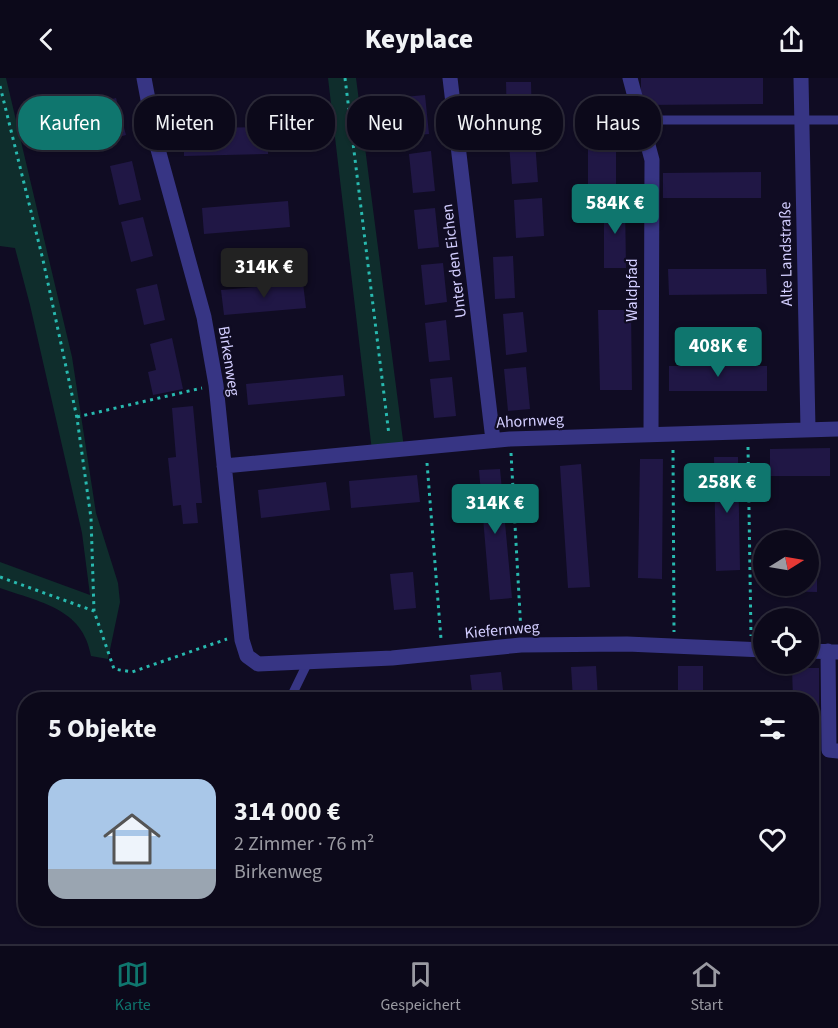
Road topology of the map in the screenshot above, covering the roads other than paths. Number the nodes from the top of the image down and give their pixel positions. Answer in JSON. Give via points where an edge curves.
{"nodes":[{"id":1,"x":144,"y":78,"type":"edge"},
{"id":2,"x":450,"y":78,"type":"edge"},
{"id":3,"x":630,"y":78,"type":"edge"},
{"id":4,"x":801,"y":78,"type":"edge"},
{"id":5,"x":634,"y":96,"type":"edge"},
{"id":6,"x":801,"y":119,"type":"junction"},
{"id":7,"x":661,"y":120,"type":"edge"},
{"id":8,"x":838,"y":120,"type":"edge"},
{"id":9,"x":649,"y":150,"type":"edge"},
{"id":10,"x":808,"y":429,"type":"junction"},
{"id":11,"x":838,"y":429,"type":"edge"},
{"id":12,"x":651,"y":433,"type":"junction"},
{"id":13,"x":494,"y":440,"type":"junction"},
{"id":14,"x":224,"y":466,"type":"junction"},
{"id":15,"x":753,"y":650,"type":"edge"},
{"id":16,"x":833,"y":652,"type":"edge"},
{"id":17,"x":247,"y":656,"type":"joint"},
{"id":18,"x":308,"y":662,"type":"junction"},
{"id":19,"x":293,"y":692,"type":"edge"},
{"id":20,"x":838,"y":751,"type":"edge"}],
"edges":[{"from":1,"to":14,"type":"street","name":"Birkenweg","via":[[156,142],[204,317]]},
{"from":2,"to":13,"type":"street","name":"Unter den Eichen"},
{"from":3,"to":5,"type":"street","name":"Waldpfad"},
{"from":4,"to":6,"type":"street","name":"Alte Landstraße"},
{"from":6,"to":7,"type":"lane"},
{"from":6,"to":8,"type":"lane"},
{"from":6,"to":10,"type":"street","name":"Alte Landstraße"},
{"from":9,"to":12,"type":"street","name":"Waldpfad"},
{"from":10,"to":11,"type":"street","name":"Ahornweg"},
{"from":10,"to":12,"type":"street","name":"Ahornweg"},
{"from":12,"to":13,"type":"street","name":"Ahornweg"},
{"from":13,"to":14,"type":"street","name":"Ahornweg"},
{"from":14,"to":17,"type":"street","name":"Birkenweg","via":[[241,634]]},
{"from":15,"to":18,"type":"street","name":"Kiefernweg","via":[[521,645]]},
{"from":16,"to":20,"type":"street","via":[[829,750]]},
{"from":17,"to":18,"type":"street","name":"Kiefernweg","via":[[258,664]]},
{"from":18,"to":19,"type":"lane"}]}
